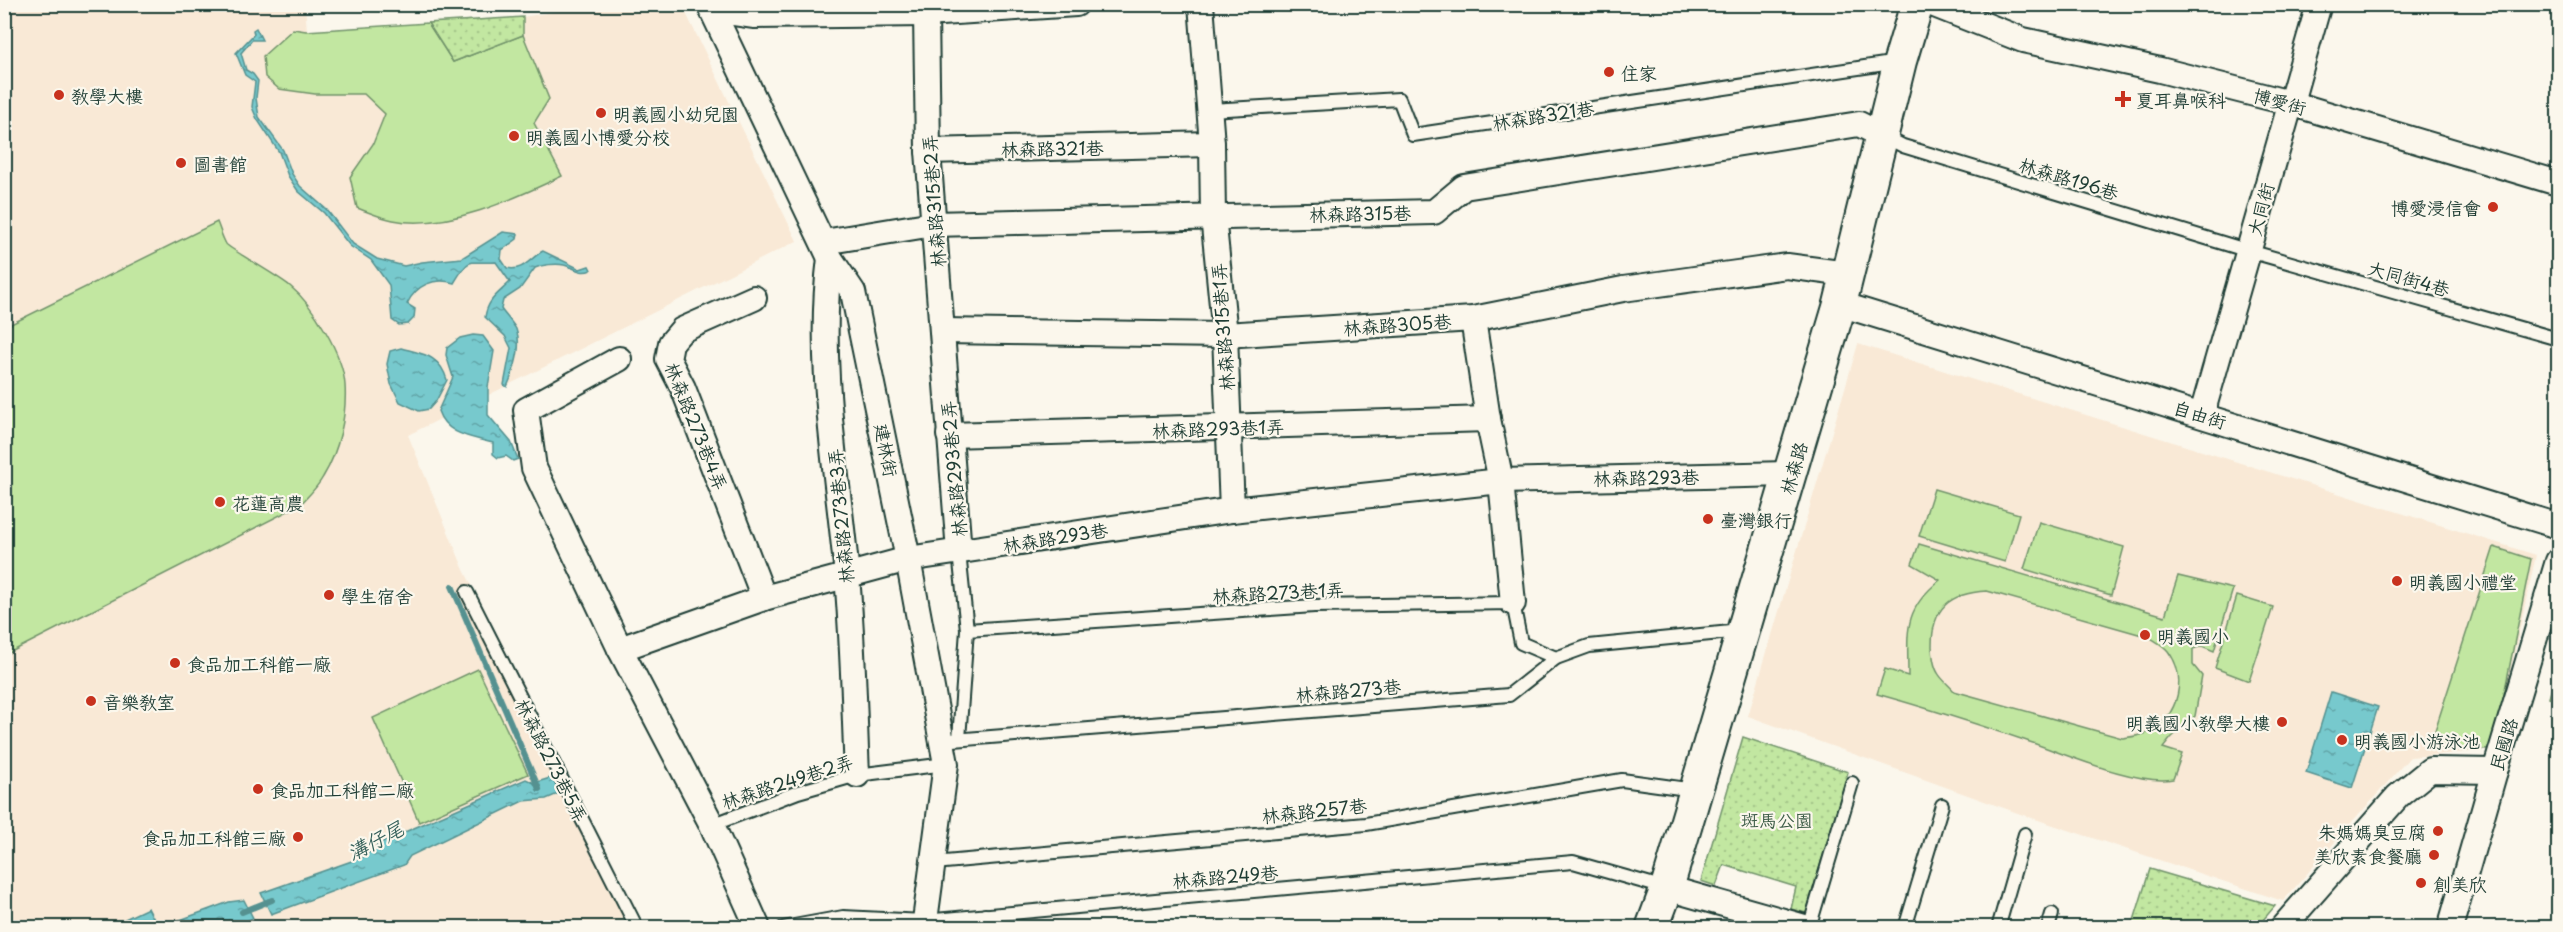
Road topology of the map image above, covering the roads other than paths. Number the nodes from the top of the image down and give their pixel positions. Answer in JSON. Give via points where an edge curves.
{"nodes":[{"id":1,"x":1076,"y":4,"type":"edge"},
{"id":2,"x":1201,"y":4,"type":"edge"},
{"id":3,"x":1917,"y":4,"type":"edge"},
{"id":4,"x":1932,"y":4,"type":"edge"},
{"id":5,"x":2319,"y":4,"type":"edge"},
{"id":6,"x":710,"y":7,"type":"edge"},
{"id":7,"x":753,"y":10,"type":"edge"},
{"id":8,"x":915,"y":10,"type":"edge"},
{"id":9,"x":1900,"y":61,"type":"junction"},
{"id":10,"x":2290,"y":103,"type":"junction"},
{"id":11,"x":1210,"y":110,"type":"junction"},
{"id":12,"x":1881,"y":135,"type":"junction"},
{"id":13,"x":1212,"y":144,"type":"junction"},
{"id":14,"x":928,"y":151,"type":"junction"},
{"id":15,"x":2559,"y":183,"type":"edge"},
{"id":16,"x":1213,"y":216,"type":"junction"},
{"id":17,"x":933,"y":224,"type":"junction"},
{"id":18,"x":827,"y":250,"type":"junction"},
{"id":19,"x":2249,"y":251,"type":"junction"},
{"id":20,"x":1847,"y":274,"type":"junction"},
{"id":21,"x":754,"y":297,"type":"dead end"},
{"id":22,"x":1840,"y":304,"type":"junction"},
{"id":23,"x":1473,"y":319,"type":"junction"},
{"id":24,"x":944,"y":331,"type":"junction"},
{"id":25,"x":1225,"y":335,"type":"junction"},
{"id":26,"x":2559,"y":339,"type":"edge"},
{"id":27,"x":619,"y":359,"type":"dead end"},
{"id":28,"x":946,"y":386,"type":"joint"},
{"id":29,"x":2202,"y":414,"type":"junction"},
{"id":30,"x":1488,"y":419,"type":"junction"},
{"id":31,"x":1229,"y":428,"type":"junction"},
{"id":32,"x":949,"y":435,"type":"junction"},
{"id":33,"x":1791,"y":474,"type":"junction"},
{"id":34,"x":1501,"y":481,"type":"junction"},
{"id":35,"x":1232,"y":510,"type":"junction"},
{"id":36,"x":2559,"y":526,"type":"edge"},
{"id":37,"x":959,"y":552,"type":"junction"},
{"id":38,"x":908,"y":559,"type":"junction"},
{"id":39,"x":2559,"y":561,"type":"edge"},
{"id":40,"x":847,"y":574,"type":"junction"},
{"id":41,"x":467,"y":592,"type":"dead end"},
{"id":42,"x":764,"y":598,"type":"junction"},
{"id":43,"x":1513,"y":603,"type":"junction"},
{"id":44,"x":967,"y":630,"type":"junction"},
{"id":45,"x":1743,"y":631,"type":"junction"},
{"id":46,"x":620,"y":649,"type":"junction"},
{"id":47,"x":1556,"y":658,"type":"junction"},
{"id":48,"x":950,"y":740,"type":"junction"},
{"id":49,"x":946,"y":765,"type":"junction"},
{"id":50,"x":2495,"y":771,"type":"junction"},
{"id":51,"x":857,"y":775,"type":"junction"},
{"id":52,"x":1852,"y":783,"type":"dead end"},
{"id":53,"x":1695,"y":790,"type":"junction"},
{"id":54,"x":1942,"y":805,"type":"dead end"},
{"id":55,"x":712,"y":825,"type":"junction"},
{"id":56,"x":2025,"y":834,"type":"dead end"},
{"id":57,"x":934,"y":863,"type":"junction"},
{"id":58,"x":1667,"y":888,"type":"junction"},
{"id":59,"x":2052,"y":914,"type":"dead end"},
{"id":60,"x":984,"y":921,"type":"edge"},
{"id":61,"x":924,"y":924,"type":"edge"},
{"id":62,"x":637,"y":927,"type":"edge"},
{"id":63,"x":758,"y":927,"type":"edge"},
{"id":64,"x":783,"y":927,"type":"edge"},
{"id":65,"x":1652,"y":927,"type":"edge"},
{"id":66,"x":1809,"y":927,"type":"edge"},
{"id":67,"x":1905,"y":927,"type":"edge"},
{"id":68,"x":1998,"y":927,"type":"edge"},
{"id":69,"x":2048,"y":927,"type":"edge"},
{"id":70,"x":2282,"y":927,"type":"edge"},
{"id":71,"x":2450,"y":927,"type":"edge"}],
"edges":[{"from":1,"to":8,"type":"street"},
{"from":2,"to":11,"type":"street"},
{"from":3,"to":9,"type":"street","name":"林森路"},
{"from":4,"to":10,"type":"street","name":"博愛街","via":[[2023,40]]},
{"from":5,"to":10,"type":"street","name":"大同街"},
{"from":6,"to":7,"type":"street"},
{"from":6,"to":18,"type":"street","name":"建林街"},
{"from":7,"to":8,"type":"street"},
{"from":8,"to":14,"type":"street","name":"林森路315巷2弄"},
{"from":9,"to":11,"type":"lane","name":"林森路321巷","via":[[1413,135],[1399,99]]},
{"from":9,"to":12,"type":"street","name":"林森路"},
{"from":10,"to":15,"type":"street","name":"博愛街"},
{"from":10,"to":19,"type":"street","name":"大同街"},
{"from":11,"to":13,"type":"street"},
{"from":12,"to":16,"type":"street","name":"林森路315巷","via":[[1859,124],[1464,187],[1434,212]]},
{"from":12,"to":19,"type":"lane","name":"林森路196巷","via":[[1903,146]]},
{"from":12,"to":20,"type":"street","name":"林森路"},
{"from":13,"to":14,"type":"street","name":"林森路321巷"},
{"from":13,"to":16,"type":"street"},
{"from":14,"to":17,"type":"street","name":"林森路315巷2弄"},
{"from":16,"to":17,"type":"street","name":"林森路315巷"},
{"from":16,"to":25,"type":"street","name":"林森路315巷1弄"},
{"from":17,"to":18,"type":"street","name":"林森路315巷"},
{"from":17,"to":24,"type":"street","name":"林森路315巷2弄"},
{"from":18,"to":38,"type":"street","name":"建林街","via":[[854,292]]},
{"from":18,"to":40,"type":"street","name":"林森路273巷3弄","via":[[824,301],[829,403]]},
{"from":19,"to":26,"type":"lane","name":"大同街4巷"},
{"from":19,"to":29,"type":"street","name":"大同街"},
{"from":20,"to":22,"type":"street","name":"林森路"},
{"from":20,"to":23,"type":"street","name":"林森路305巷","via":[[1787,266],[1623,289]]},
{"from":21,"to":42,"type":"street","name":"林森路273巷4弄","via":[[682,330],[671,343],[668,360],[683,388]]},
{"from":22,"to":29,"type":"street","name":"自由街"},
{"from":22,"to":33,"type":"street","name":"林森路"},
{"from":23,"to":25,"type":"street","name":"林森路305巷"},
{"from":23,"to":30,"type":"street"},
{"from":24,"to":25,"type":"street","name":"林森路305巷"},
{"from":24,"to":28,"type":"street","name":"林森路315巷2弄"},
{"from":25,"to":31,"type":"street","name":"林森路315巷1弄"},
{"from":27,"to":46,"type":"street","via":[[526,410],[534,468]]},
{"from":28,"to":32,"type":"street","name":"林森路293巷2弄"},
{"from":29,"to":36,"type":"street","name":"自由街"},
{"from":30,"to":31,"type":"street","name":"林森路293巷1弄"},
{"from":30,"to":34,"type":"street"},
{"from":31,"to":32,"type":"street","name":"林森路293巷1弄"},
{"from":31,"to":35,"type":"street","name":"林森路315巷1弄"},
{"from":32,"to":37,"type":"street","name":"林森路293巷2弄"},
{"from":33,"to":34,"type":"street","name":"林森路293巷"},
{"from":33,"to":45,"type":"street","name":"林森路"},
{"from":34,"to":35,"type":"street","name":"林森路293巷"},
{"from":34,"to":43,"type":"street"},
{"from":35,"to":37,"type":"street","name":"林森路293巷"},
{"from":37,"to":38,"type":"street","name":"林森路293巷"},
{"from":37,"to":44,"type":"lane"},
{"from":38,"to":40,"type":"street","name":"林森路293巷"},
{"from":38,"to":48,"type":"street","name":"建林街"},
{"from":39,"to":50,"type":"street","name":"民國路"},
{"from":40,"to":42,"type":"street","name":"林森路293巷"},
{"from":40,"to":51,"type":"street","name":"林森路273巷3弄"},
{"from":41,"to":62,"type":"lane","name":"林森路273巷5弄"},
{"from":42,"to":46,"type":"street","name":"林森路293巷"},
{"from":43,"to":44,"type":"lane","name":"林森路273巷1弄","via":[[1314,606]]},
{"from":43,"to":47,"type":"lane","via":[[1521,643]]},
{"from":44,"to":48,"type":"lane"},
{"from":45,"to":47,"type":"lane","name":"林森路273巷","via":[[1589,646]]},
{"from":45,"to":53,"type":"street","name":"林森路"},
{"from":46,"to":55,"type":"street"},
{"from":47,"to":48,"type":"lane","name":"林森路273巷","via":[[1509,695]]},
{"from":48,"to":49,"type":"street","name":"建林街"},
{"from":49,"to":51,"type":"lane","name":"林森路249巷2弄"},
{"from":49,"to":57,"type":"street","name":"建林街"},
{"from":50,"to":70,"type":"street","via":[[2430,770],[2398,796]]},
{"from":50,"to":71,"type":"street","name":"民國路"},
{"from":51,"to":55,"type":"lane","name":"林森路249巷2弄","via":[[798,792]]},
{"from":52,"to":66,"type":"lane"},
{"from":53,"to":57,"type":"lane","name":"林森路257巷","via":[[1622,780],[1366,824]]},
{"from":53,"to":58,"type":"street","name":"林森路"},
{"from":54,"to":67,"type":"lane"},
{"from":55,"to":63,"type":"street"},
{"from":56,"to":68,"type":"lane"},
{"from":57,"to":61,"type":"street","name":"建林街"},
{"from":58,"to":60,"type":"lane","name":"林森路249巷","via":[[1573,862]]},
{"from":58,"to":65,"type":"street","name":"林森路"},
{"from":58,"to":66,"type":"street"},
{"from":59,"to":69,"type":"lane"},
{"from":60,"to":61,"type":"lane","name":"林森路249巷"},
{"from":61,"to":64,"type":"lane","name":"林森路249巷","via":[[843,917]]}]}
